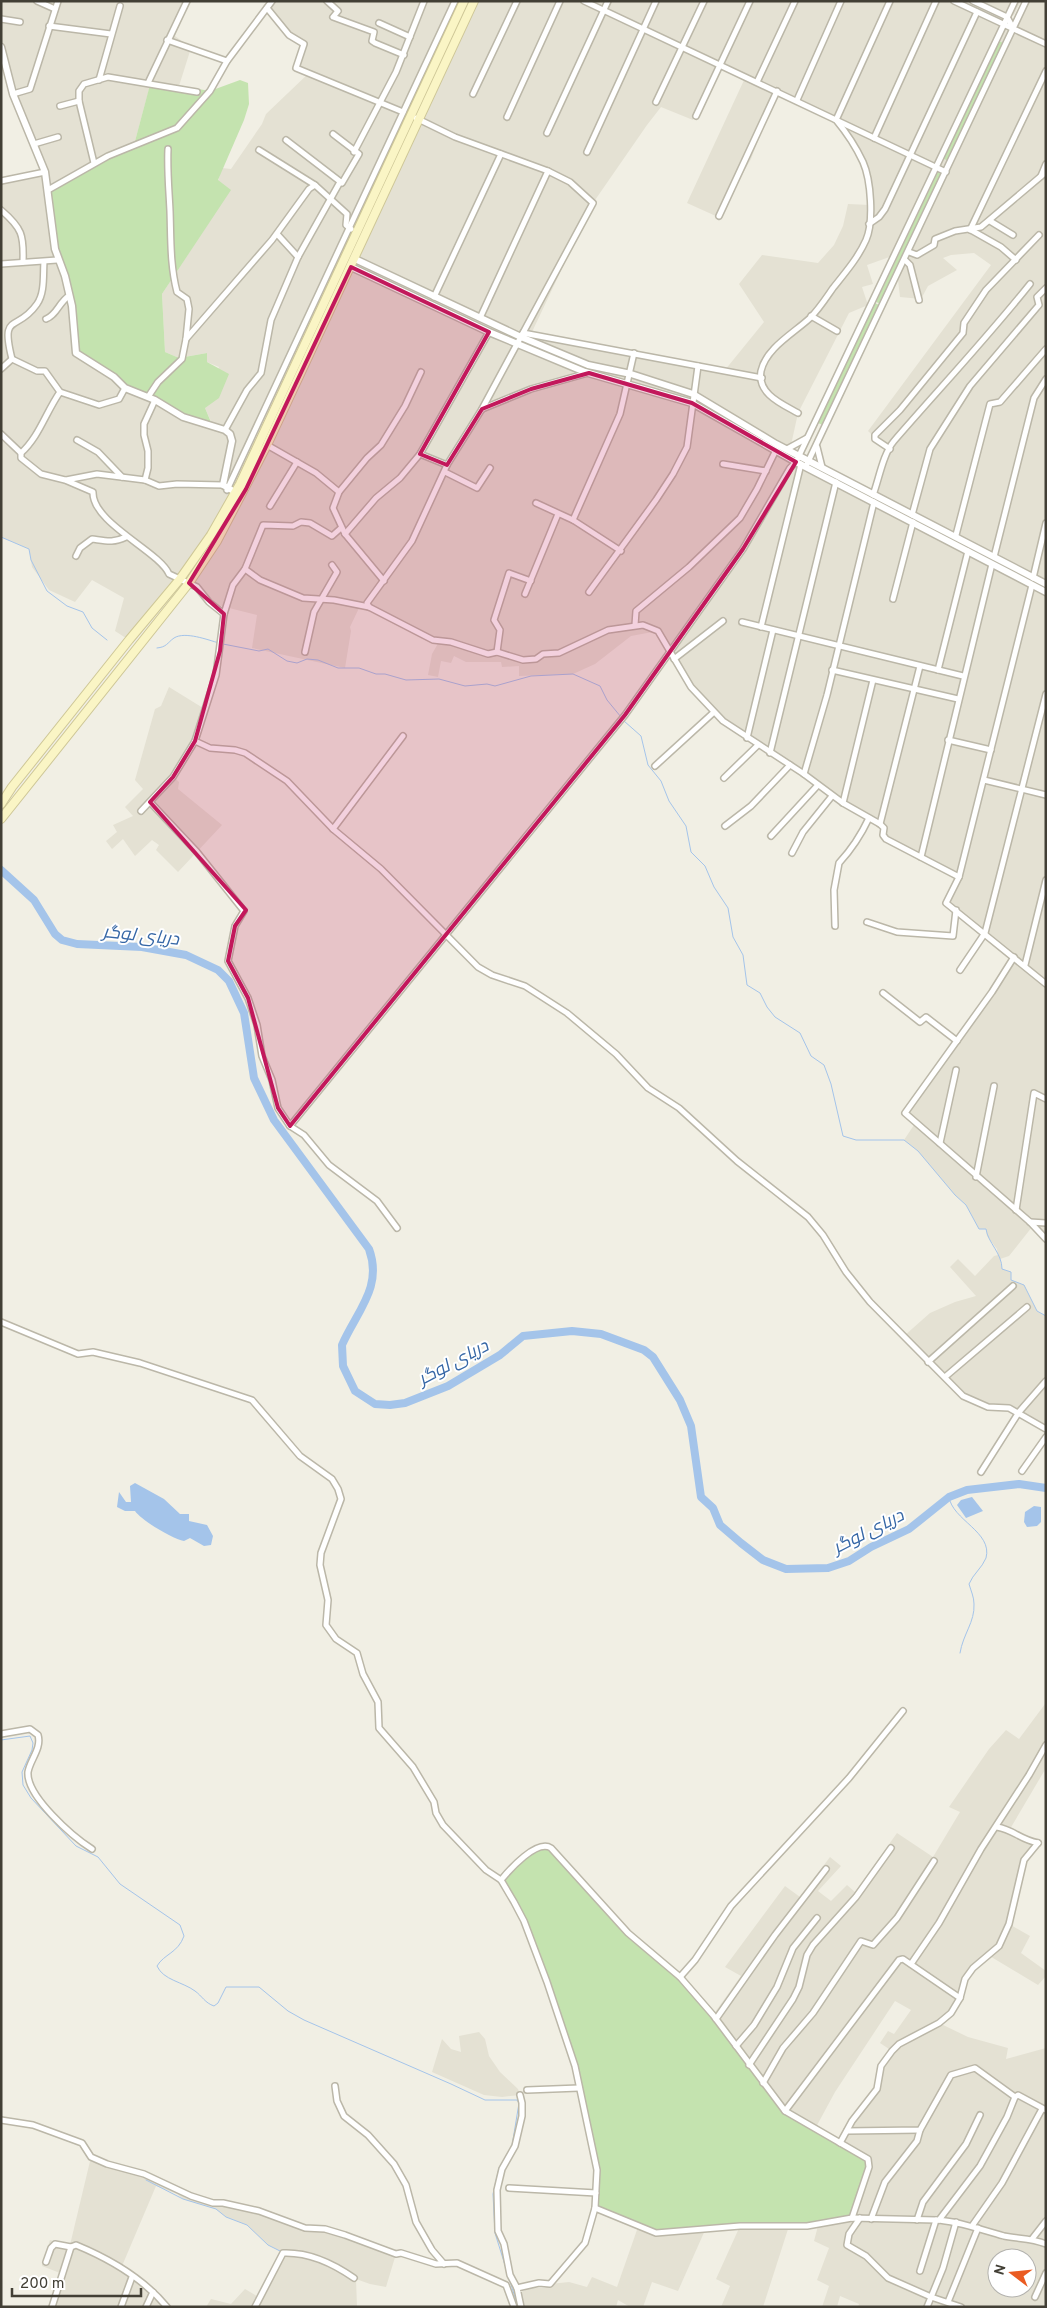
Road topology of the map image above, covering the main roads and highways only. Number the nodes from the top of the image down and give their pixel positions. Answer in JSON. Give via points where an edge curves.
{"nodes":[{"id":1,"x":464,"y":1,"type":"edge"},
{"id":2,"x":474,"y":1,"type":"edge"},
{"id":3,"x":1,"y":804,"type":"edge"},
{"id":4,"x":1,"y":819,"type":"edge"}],
"edges":[{"from":1,"to":3,"type":"main road","via":[[411,116],[352,230],[325,303],[229,489],[211,535],[180,579]]},
{"from":2,"to":4,"type":"main road","via":[[267,445],[217,541],[189,583]]}]}
